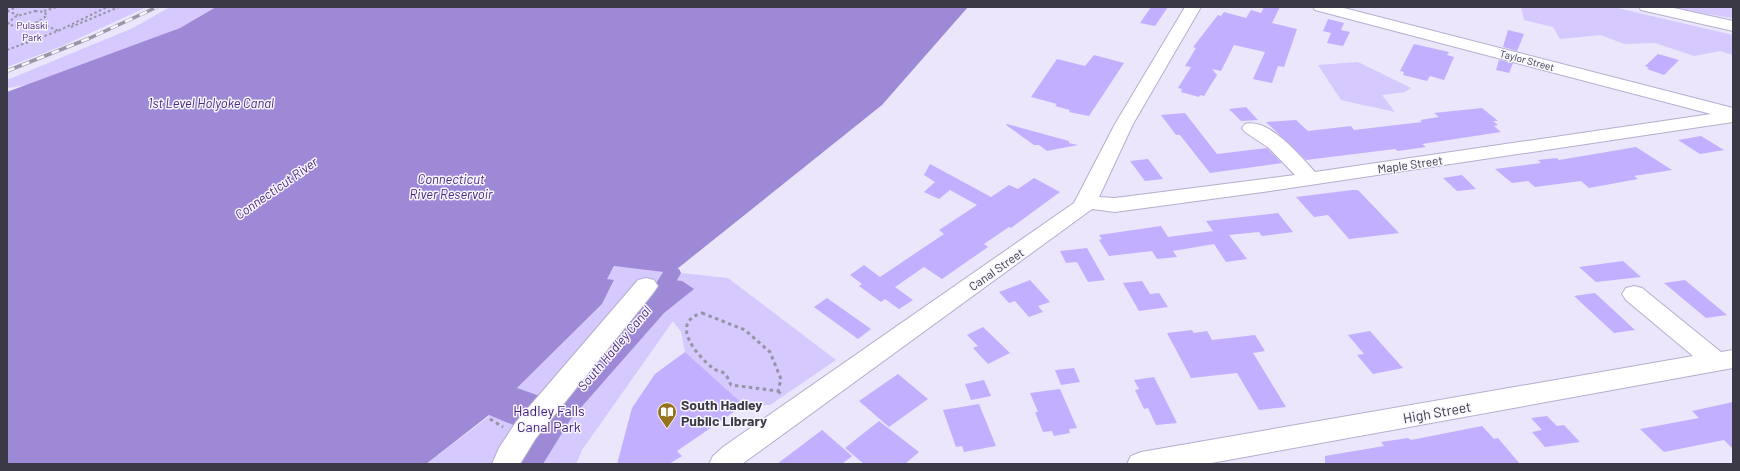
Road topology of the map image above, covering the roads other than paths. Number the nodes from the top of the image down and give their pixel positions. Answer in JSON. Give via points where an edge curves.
{"nodes":[{"id":1,"x":1193,"y":7,"type":"edge"},
{"id":2,"x":1321,"y":7,"type":"edge"},
{"id":3,"x":1647,"y":7,"type":"edge"},
{"id":4,"x":1733,"y":26,"type":"edge"},
{"id":5,"x":1733,"y":114,"type":"edge"},
{"id":6,"x":1252,"y":128,"type":"dead end"},
{"id":7,"x":1310,"y":179,"type":"junction"},
{"id":8,"x":1087,"y":202,"type":"junction"},
{"id":9,"x":646,"y":286,"type":"dead end"},
{"id":10,"x":1634,"y":294,"type":"dead end"},
{"id":11,"x":1725,"y":361,"type":"edge"},
{"id":12,"x":506,"y":464,"type":"edge"},
{"id":13,"x":723,"y":464,"type":"edge"},
{"id":14,"x":1141,"y":464,"type":"edge"}],
"edges":[{"from":1,"to":8,"type":"street","name":"Canal Street","via":[[1124,124]]},
{"from":2,"to":5,"type":"street","name":"Taylor Street"},
{"from":3,"to":4,"type":"street"},
{"from":5,"to":7,"type":"street","name":"Maple Street"},
{"from":6,"to":7,"type":"street","via":[[1273,141]]},
{"from":7,"to":8,"type":"street","name":"Maple Street","via":[[1115,205]]},
{"from":8,"to":13,"type":"street","name":"Canal Street","via":[[1058,226]]},
{"from":9,"to":12,"type":"street","via":[[526,430]]},
{"from":10,"to":11,"type":"street"},
{"from":11,"to":14,"type":"street","name":"High Street"}]}
